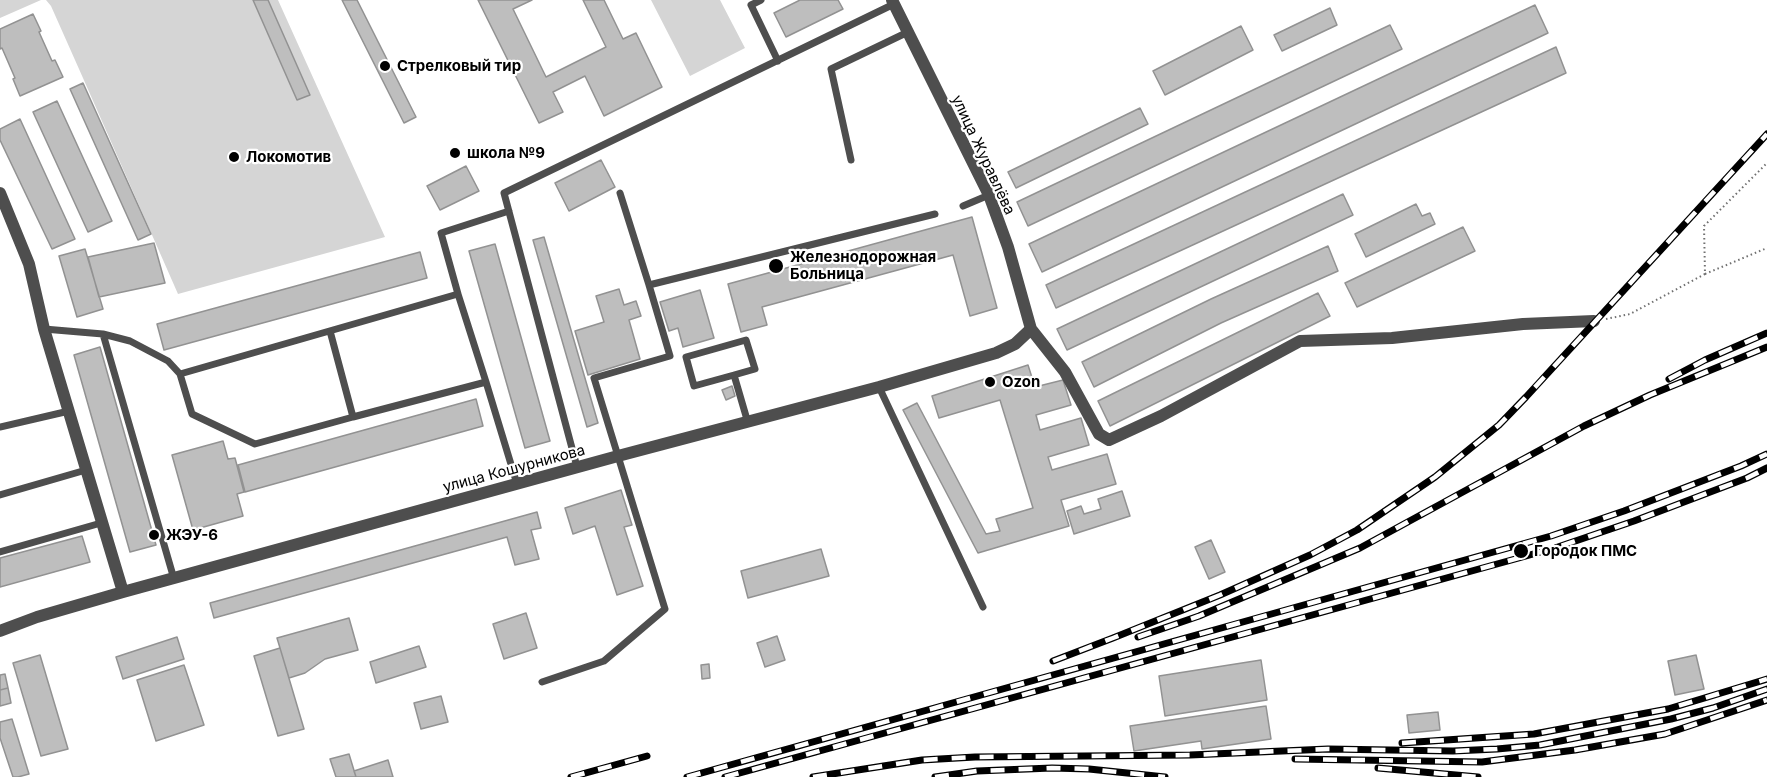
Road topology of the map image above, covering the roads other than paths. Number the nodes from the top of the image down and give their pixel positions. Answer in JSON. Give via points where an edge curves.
{"nodes":[{"id":1,"x":761,"y":0,"type":"edge"},
{"id":2,"x":893,"y":2,"type":"edge"},
{"id":3,"x":908,"y":32,"type":"junction"},
{"id":4,"x":778,"y":61,"type":"junction"},
{"id":5,"x":851,"y":160,"type":"dead end"},
{"id":6,"x":0,"y":193,"type":"edge"},
{"id":7,"x":620,"y":193,"type":"dead end"},
{"id":8,"x":989,"y":195,"type":"junction"},
{"id":9,"x":963,"y":206,"type":"dead end"},
{"id":10,"x":509,"y":211,"type":"junction"},
{"id":11,"x":935,"y":214,"type":"dead end"},
{"id":12,"x":649,"y":285,"type":"junction"},
{"id":13,"x":458,"y":294,"type":"junction"},
{"id":14,"x":1594,"y":321,"type":"road end"},
{"id":15,"x":44,"y":329,"type":"junction"},
{"id":16,"x":1031,"y":329,"type":"junction"},
{"id":17,"x":330,"y":331,"type":"junction"},
{"id":18,"x":103,"y":334,"type":"junction"},
{"id":19,"x":180,"y":374,"type":"junction"},
{"id":20,"x":734,"y":375,"type":"junction"},
{"id":21,"x":486,"y":381,"type":"junction"},
{"id":22,"x":879,"y":387,"type":"junction"},
{"id":23,"x":69,"y":411,"type":"junction"},
{"id":24,"x":353,"y":417,"type":"junction"},
{"id":25,"x":748,"y":423,"type":"junction"},
{"id":26,"x":0,"y":427,"type":"edge"},
{"id":27,"x":618,"y":456,"type":"junction"},
{"id":28,"x":577,"y":467,"type":"junction"},
{"id":29,"x":86,"y":470,"type":"junction"},
{"id":30,"x":517,"y":484,"type":"junction"},
{"id":31,"x":0,"y":495,"type":"edge"},
{"id":32,"x":101,"y":523,"type":"junction"},
{"id":33,"x":0,"y":552,"type":"edge"},
{"id":34,"x":174,"y":579,"type":"junction"},
{"id":35,"x":123,"y":592,"type":"junction"},
{"id":36,"x":983,"y":607,"type":"dead end"},
{"id":37,"x":0,"y":631,"type":"edge"},
{"id":38,"x":542,"y":682,"type":"dead end"}],
"edges":[{"from":1,"to":4,"type":"lane","via":[[751,5]]},
{"from":2,"to":3,"type":"street","name":"улица Журавлёва"},
{"from":2,"to":4,"type":"lane"},
{"from":3,"to":5,"type":"lane","via":[[831,69]]},
{"from":3,"to":8,"type":"street","name":"улица Журавлёва"},
{"from":4,"to":10,"type":"lane","via":[[504,194]]},
{"from":6,"to":15,"type":"street","via":[[29,264]]},
{"from":7,"to":12,"type":"lane"},
{"from":8,"to":9,"type":"lane"},
{"from":8,"to":16,"type":"street","name":"улица Журавлёва"},
{"from":10,"to":13,"type":"lane","via":[[441,232]]},
{"from":10,"to":28,"type":"lane"},
{"from":11,"to":12,"type":"lane"},
{"from":12,"to":27,"type":"lane","via":[[670,356],[594,378]]},
{"from":13,"to":17,"type":"lane"},
{"from":13,"to":21,"type":"lane"},
{"from":14,"to":16,"type":"street","via":[[1392,338],[1300,341],[1109,440],[1099,434],[1060,365]]},
{"from":15,"to":18,"type":"lane"},
{"from":15,"to":23,"type":"street"},
{"from":16,"to":22,"type":"street","name":"улица Кошурникова","via":[[1015,344],[996,353]]},
{"from":17,"to":19,"type":"lane"},
{"from":17,"to":24,"type":"lane"},
{"from":18,"to":19,"type":"lane","via":[[130,341],[168,361]]},
{"from":18,"to":34,"type":"lane"},
{"from":19,"to":24,"type":"lane","via":[[192,414],[255,444]]},
{"from":20,"to":20,"type":"lane","via":[[754,369],[746,340],[686,357],[694,386]]},
{"from":20,"to":25,"type":"lane"},
{"from":21,"to":24,"type":"lane"},
{"from":21,"to":30,"type":"lane"},
{"from":22,"to":25,"type":"street","name":"улица Кошурникова"},
{"from":22,"to":36,"type":"lane"},
{"from":23,"to":26,"type":"lane"},
{"from":23,"to":29,"type":"street"},
{"from":25,"to":27,"type":"street","name":"улица Кошурникова"},
{"from":27,"to":28,"type":"street","name":"улица Кошурникова"},
{"from":27,"to":38,"type":"lane","via":[[665,609],[604,661]]},
{"from":28,"to":30,"type":"street","name":"улица Кошурникова"},
{"from":29,"to":31,"type":"lane"},
{"from":29,"to":32,"type":"street"},
{"from":30,"to":34,"type":"street","name":"улица Кошурникова"},
{"from":32,"to":33,"type":"lane"},
{"from":32,"to":35,"type":"street"},
{"from":34,"to":35,"type":"street","name":"улица Кошурникова"},
{"from":35,"to":37,"type":"street","name":"улица Кошурникова"}]}
